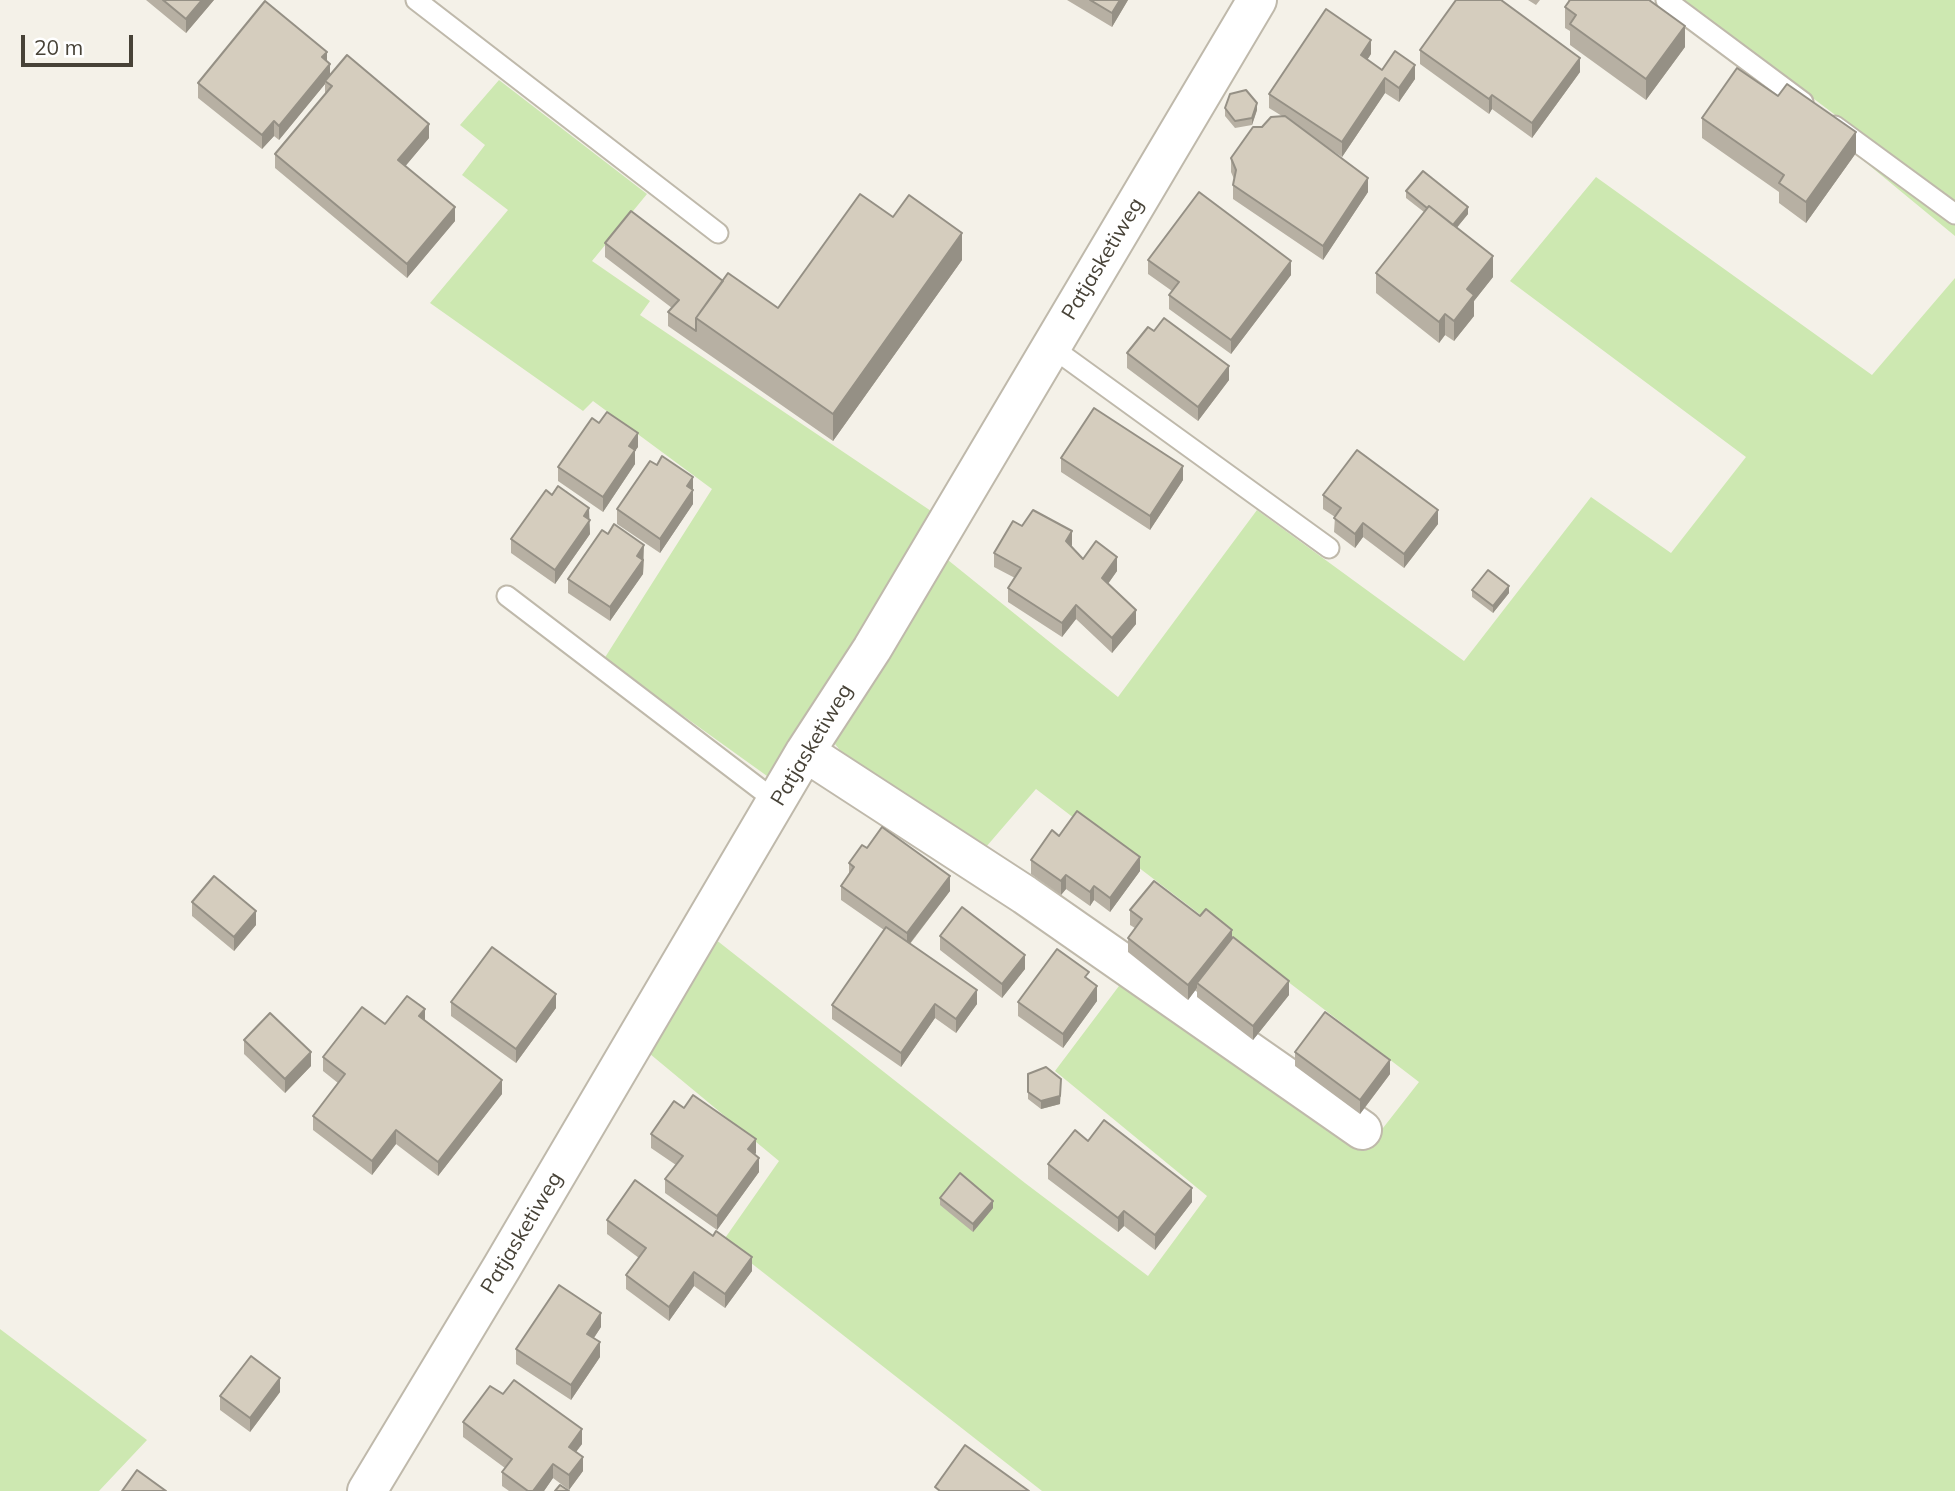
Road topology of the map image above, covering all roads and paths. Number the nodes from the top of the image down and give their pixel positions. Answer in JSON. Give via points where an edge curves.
{"nodes":[{"id":1,"x":416,"y":0,"type":"edge"},
{"id":2,"x":1256,"y":0,"type":"edge"},
{"id":3,"x":1666,"y":0,"type":"edge"},
{"id":4,"x":1955,"y":214,"type":"edge"},
{"id":5,"x":718,"y":233,"type":"dead end"},
{"id":6,"x":1050,"y":346,"type":"junction"},
{"id":7,"x":1329,"y":548,"type":"dead end"},
{"id":8,"x":507,"y":596,"type":"dead end"},
{"id":9,"x":805,"y":752,"type":"junction"},
{"id":10,"x":778,"y":802,"type":"junction"},
{"id":11,"x":1362,"y":1130,"type":"dead end"},
{"id":12,"x":367,"y":1491,"type":"edge"}],
"edges":[{"from":1,"to":5,"type":"lane"},
{"from":2,"to":6,"type":"street","name":"Patjasketiweg"},
{"from":3,"to":4,"type":"lane"},
{"from":6,"to":7,"type":"lane"},
{"from":6,"to":9,"type":"street","name":"Patjasketiweg","via":[[872,649]]},
{"from":8,"to":10,"type":"lane"},
{"from":9,"to":10,"type":"street","name":"Patjasketiweg"},
{"from":9,"to":11,"type":"street","via":[[1025,895]]},
{"from":10,"to":12,"type":"street","name":"Patjasketiweg"}]}
